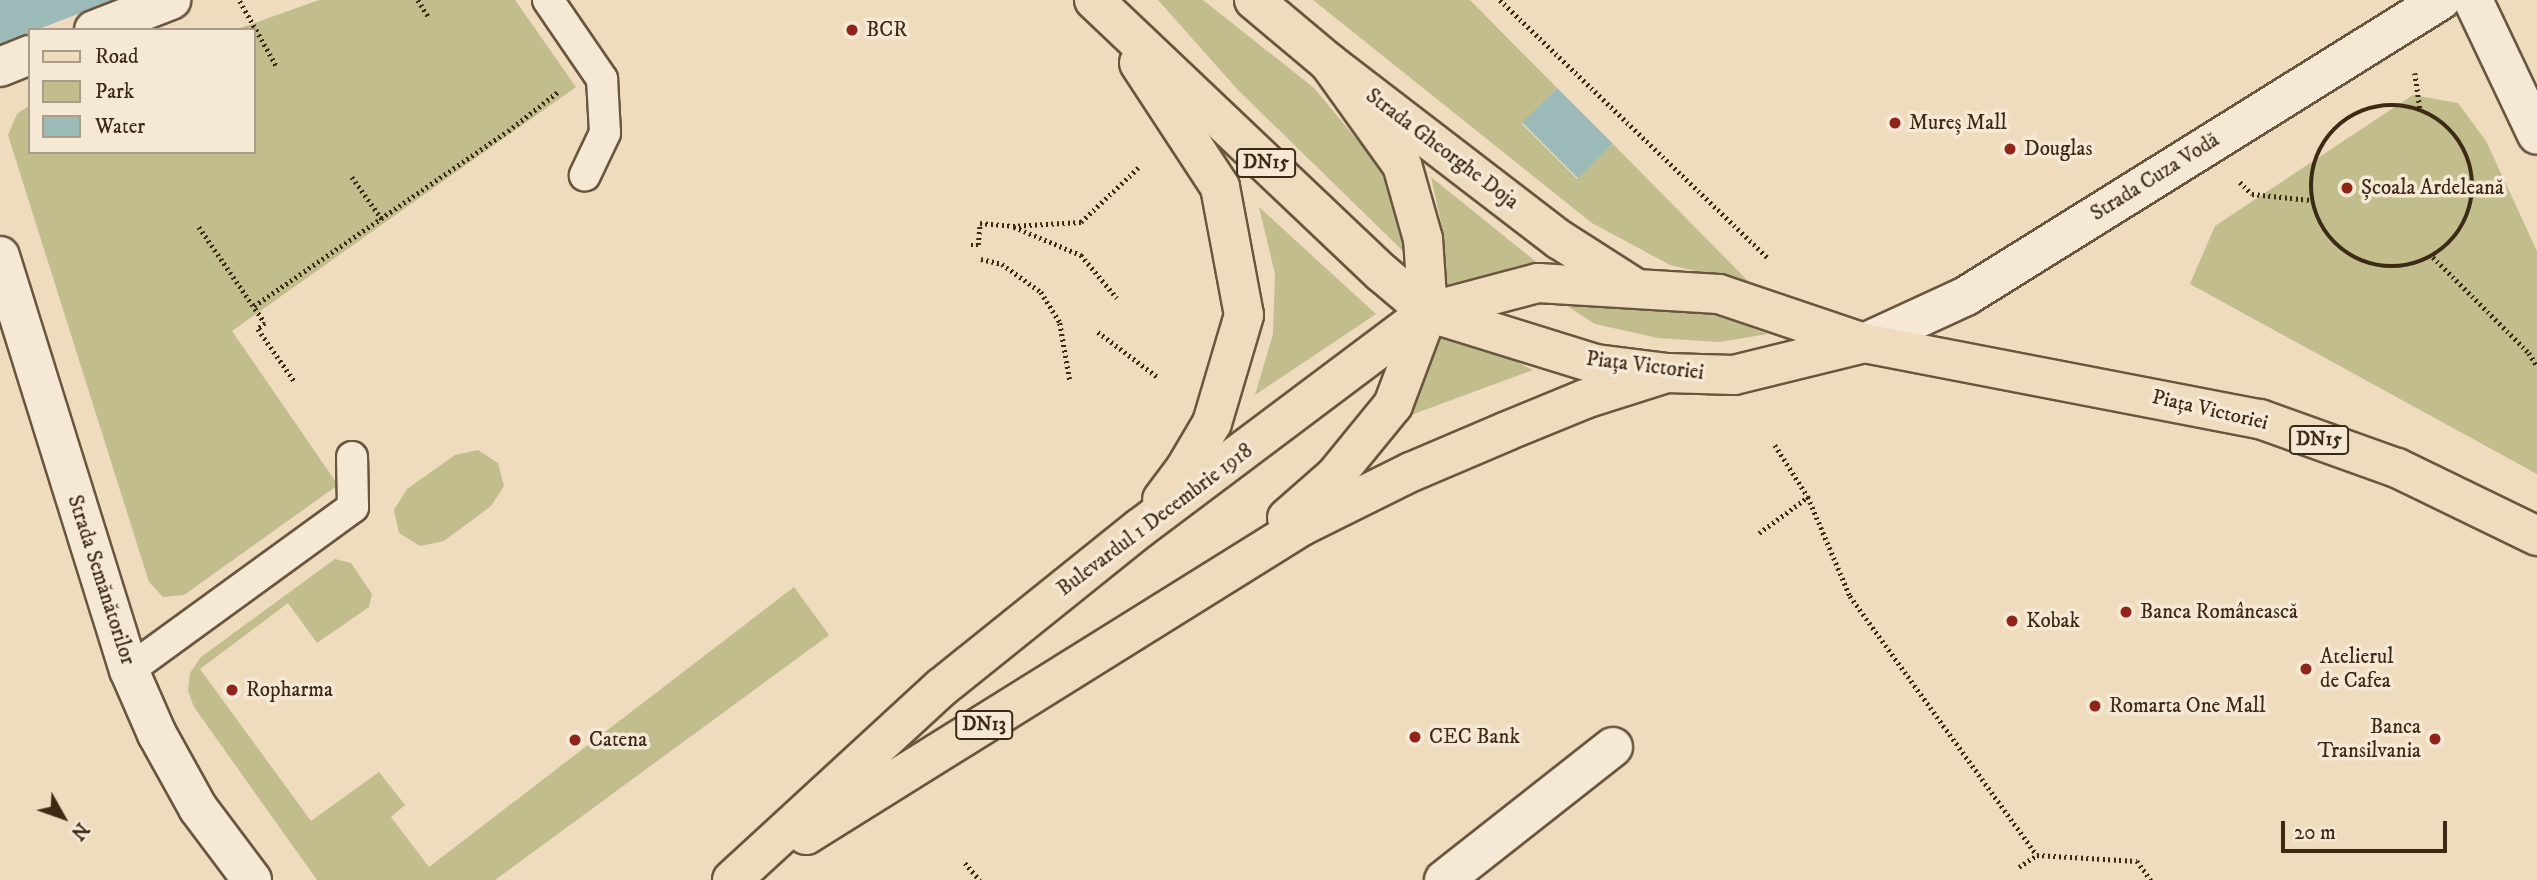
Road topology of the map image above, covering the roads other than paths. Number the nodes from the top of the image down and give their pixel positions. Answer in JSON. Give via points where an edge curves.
{"nodes":[{"id":1,"x":171,"y":0,"type":"edge"},
{"id":2,"x":548,"y":0,"type":"edge"},
{"id":3,"x":1254,"y":0,"type":"edge"},
{"id":4,"x":2441,"y":0,"type":"edge"},
{"id":5,"x":2473,"y":0,"type":"edge"},
{"id":6,"x":1100,"y":6,"type":"edge"},
{"id":7,"x":99,"y":28,"type":"edge"},
{"id":8,"x":28,"y":56,"type":"edge"},
{"id":9,"x":1329,"y":63,"type":"junction"},
{"id":10,"x":0,"y":67,"type":"edge"},
{"id":11,"x":2537,"y":135,"type":"edge"},
{"id":12,"x":585,"y":175,"type":"dead end"},
{"id":13,"x":0,"y":256,"type":"edge"},
{"id":14,"x":1636,"y":289,"type":"junction"},
{"id":15,"x":1428,"y":312,"type":"junction"},
{"id":16,"x":1864,"y":344,"type":"junction"},
{"id":17,"x":1667,"y":373,"type":"junction"},
{"id":18,"x":352,"y":457,"type":"dead end"},
{"id":19,"x":1140,"y":528,"type":"junction"},
{"id":20,"x":2537,"y":536,"type":"edge"},
{"id":21,"x":1233,"y":566,"type":"junction"},
{"id":22,"x":129,"y":670,"type":"junction"},
{"id":23,"x":1613,"y":747,"type":"dead end"},
{"id":24,"x":252,"y":880,"type":"edge"},
{"id":25,"x":732,"y":880,"type":"edge"},
{"id":26,"x":1444,"y":880,"type":"edge"}],
"edges":[{"from":1,"to":7,"type":"street"},
{"from":2,"to":12,"type":"lane","via":[[602,79],[605,133]]},
{"from":3,"to":9,"type":"main road","name":"Strada Gheorghe Doja"},
{"from":4,"to":16,"type":"street","name":"Strada Cuza Vodă","via":[[1965,296]]},
{"from":5,"to":11,"type":"street"},
{"from":6,"to":15,"type":"main road","number":"DN15"},
{"from":6,"to":19,"type":"main road","via":[[1220,187],[1244,315],[1212,423],[1185,469]]},
{"from":8,"to":10,"type":"street"},
{"from":9,"to":14,"type":"main road","name":"Strada Gheorghe Doja","via":[[1560,240]]},
{"from":9,"to":15,"type":"main road","via":[[1402,165],[1423,239]]},
{"from":13,"to":22,"type":"street","name":"Strada Semănătorilor"},
{"from":14,"to":15,"type":"main road","name":"Bulevardul 1 Decembrie 1918","via":[[1538,283]]},
{"from":14,"to":16,"type":"main road","name":"Piața Victoriei","number":"DN15","via":[[1720,293]]},
{"from":15,"to":17,"type":"main road","name":"Piața Victoriei","number":"DN15","via":[[1595,364]]},
{"from":15,"to":19,"type":"main road","name":"Bulevardul 1 Decembrie 1918"},
{"from":15,"to":21,"type":"main road","via":[[1393,405],[1335,476]]},
{"from":16,"to":17,"type":"main road","name":"Piața Victoriei","number":"DN15","via":[[1734,375]]},
{"from":16,"to":20,"type":"main road","name":"Piața Victoriei","number":"DN15","via":[[2260,419],[2397,468]]},
{"from":17,"to":21,"type":"main road","name":"Bulevardul 1 Decembrie 1918","number":"DN13","via":[[1585,399],[1411,472]]},
{"from":18,"to":22,"type":"lane","via":[[353,507]]},
{"from":19,"to":25,"type":"main road","name":"Bulevardul 1 Decembrie 1918","number":"DN13","via":[[942,687]]},
{"from":21,"to":25,"type":"main road","name":"Bulevardul 1 Decembrie 1918","number":"DN13","via":[[1146,626]]},
{"from":22,"to":24,"type":"street","name":"Strada Semănătorilor","via":[[157,734],[198,808]]},
{"from":23,"to":26,"type":"street"}]}
